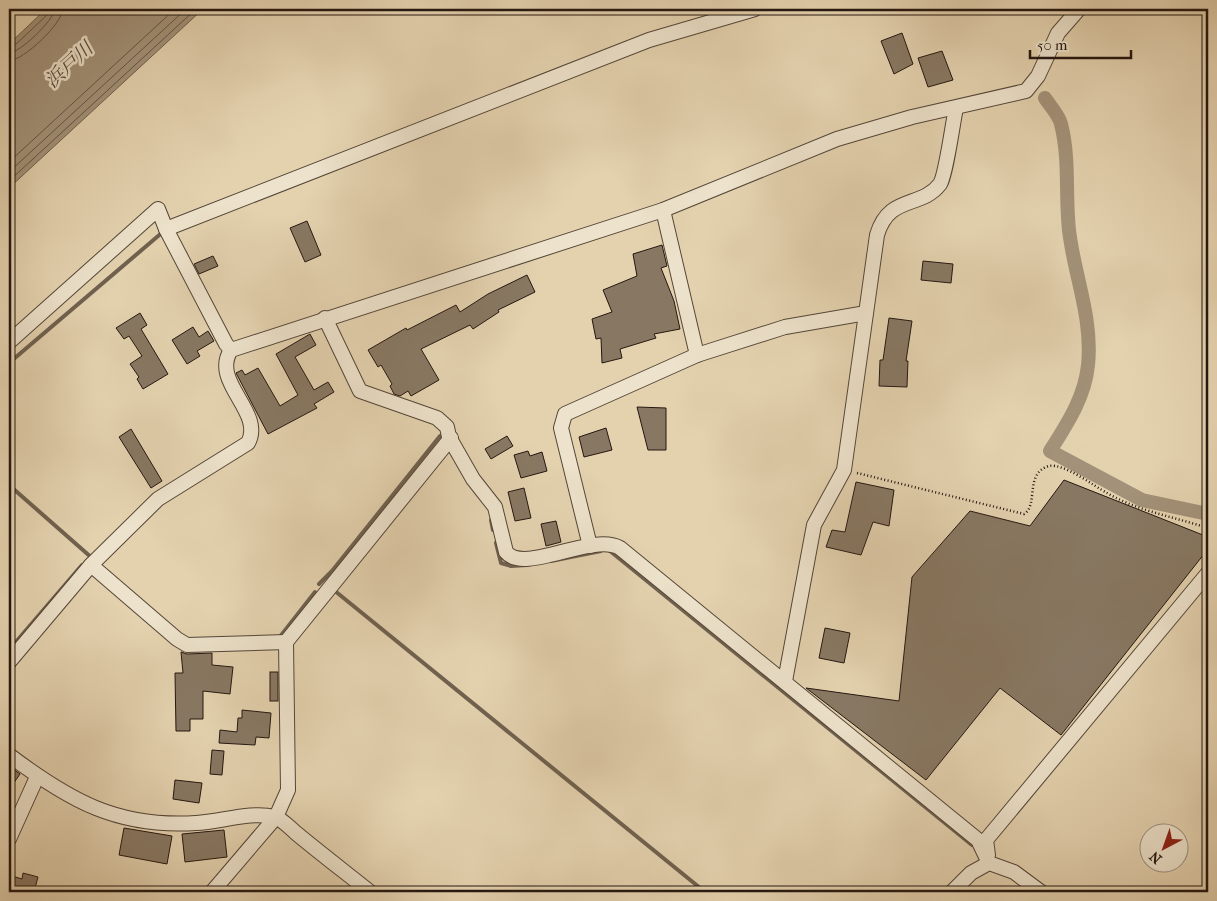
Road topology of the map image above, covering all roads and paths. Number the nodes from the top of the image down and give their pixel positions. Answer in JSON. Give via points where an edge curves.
{"nodes":[{"id":1,"x":756,"y":9,"type":"edge"},
{"id":2,"x":1078,"y":9,"type":"edge"},
{"id":3,"x":956,"y":108,"type":"junction"},
{"id":4,"x":663,"y":210,"type":"junction"},
{"id":5,"x":164,"y":225,"type":"junction"},
{"id":6,"x":866,"y":313,"type":"junction"},
{"id":7,"x":325,"y":318,"type":"junction"},
{"id":8,"x":9,"y":342,"type":"edge"},
{"id":9,"x":231,"y":350,"type":"junction"},
{"id":10,"x":697,"y":355,"type":"junction"},
{"id":11,"x":451,"y":438,"type":"junction"},
{"id":12,"x":844,"y":470,"type":"junction"},
{"id":13,"x":1208,"y":528,"type":"edge"},
{"id":14,"x":590,"y":546,"type":"junction"},
{"id":15,"x":91,"y":565,"type":"junction"},
{"id":16,"x":1208,"y":573,"type":"edge"},
{"id":17,"x":286,"y":642,"type":"junction"},
{"id":18,"x":9,"y":662,"type":"edge"},
{"id":19,"x":785,"y":681,"type":"junction"},
{"id":20,"x":9,"y":756,"type":"edge"},
{"id":21,"x":37,"y":777,"type":"junction"},
{"id":22,"x":276,"y":817,"type":"junction"},
{"id":23,"x":9,"y":839,"type":"edge"},
{"id":24,"x":989,"y":863,"type":"junction"},
{"id":25,"x":212,"y":892,"type":"edge"},
{"id":26,"x":370,"y":892,"type":"edge"},
{"id":27,"x":952,"y":892,"type":"edge"},
{"id":28,"x":1041,"y":892,"type":"edge"}],
"edges":[{"from":1,"to":5,"type":"street","via":[[649,40]]},
{"from":2,"to":3,"type":"street","via":[[1058,33],[1038,76],[1026,91]]},
{"from":3,"to":4,"type":"street","via":[[837,139]]},
{"from":3,"to":6,"type":"street","via":[[940,183],[892,210],[881,221],[876,235]]},
{"from":4,"to":7,"type":"street"},
{"from":4,"to":10,"type":"street"},
{"from":5,"to":8,"type":"street","via":[[158,209]]},
{"from":5,"to":9,"type":"street"},
{"from":6,"to":10,"type":"street","via":[[785,327]]},
{"from":6,"to":12,"type":"street"},
{"from":7,"to":9,"type":"street"},
{"from":7,"to":11,"type":"street","via":[[360,390],[437,418],[448,426]]},
{"from":9,"to":15,"type":"street","via":[[226,357],[226,372],[251,424],[253,434],[248,443],[158,499]]},
{"from":10,"to":14,"type":"street","via":[[565,414],[561,421]]},
{"from":11,"to":14,"type":"street","via":[[473,479],[495,507],[509,557],[523,560]]},
{"from":11,"to":17,"type":"street"},
{"from":12,"to":13,"type":"path","via":[[1024,514],[1030,504],[1033,482],[1040,472],[1050,466],[1064,468],[1118,500]]},
{"from":12,"to":19,"type":"street","via":[[814,525]]},
{"from":14,"to":19,"type":"street","via":[[613,544],[620,548]]},
{"from":15,"to":17,"type":"street","via":[[186,645]]},
{"from":15,"to":18,"type":"street"},
{"from":16,"to":24,"type":"street","via":[[986,840]]},
{"from":17,"to":22,"type":"street","via":[[288,790]]},
{"from":19,"to":24,"type":"street","via":[[978,840]]},
{"from":20,"to":21,"type":"street"},
{"from":21,"to":22,"type":"street","via":[[96,810],[133,821],[165,824],[248,816]]},
{"from":21,"to":23,"type":"street"},
{"from":22,"to":25,"type":"street"},
{"from":22,"to":26,"type":"street"},
{"from":24,"to":27,"type":"street"},
{"from":24,"to":28,"type":"street","via":[[1014,872]]}]}
